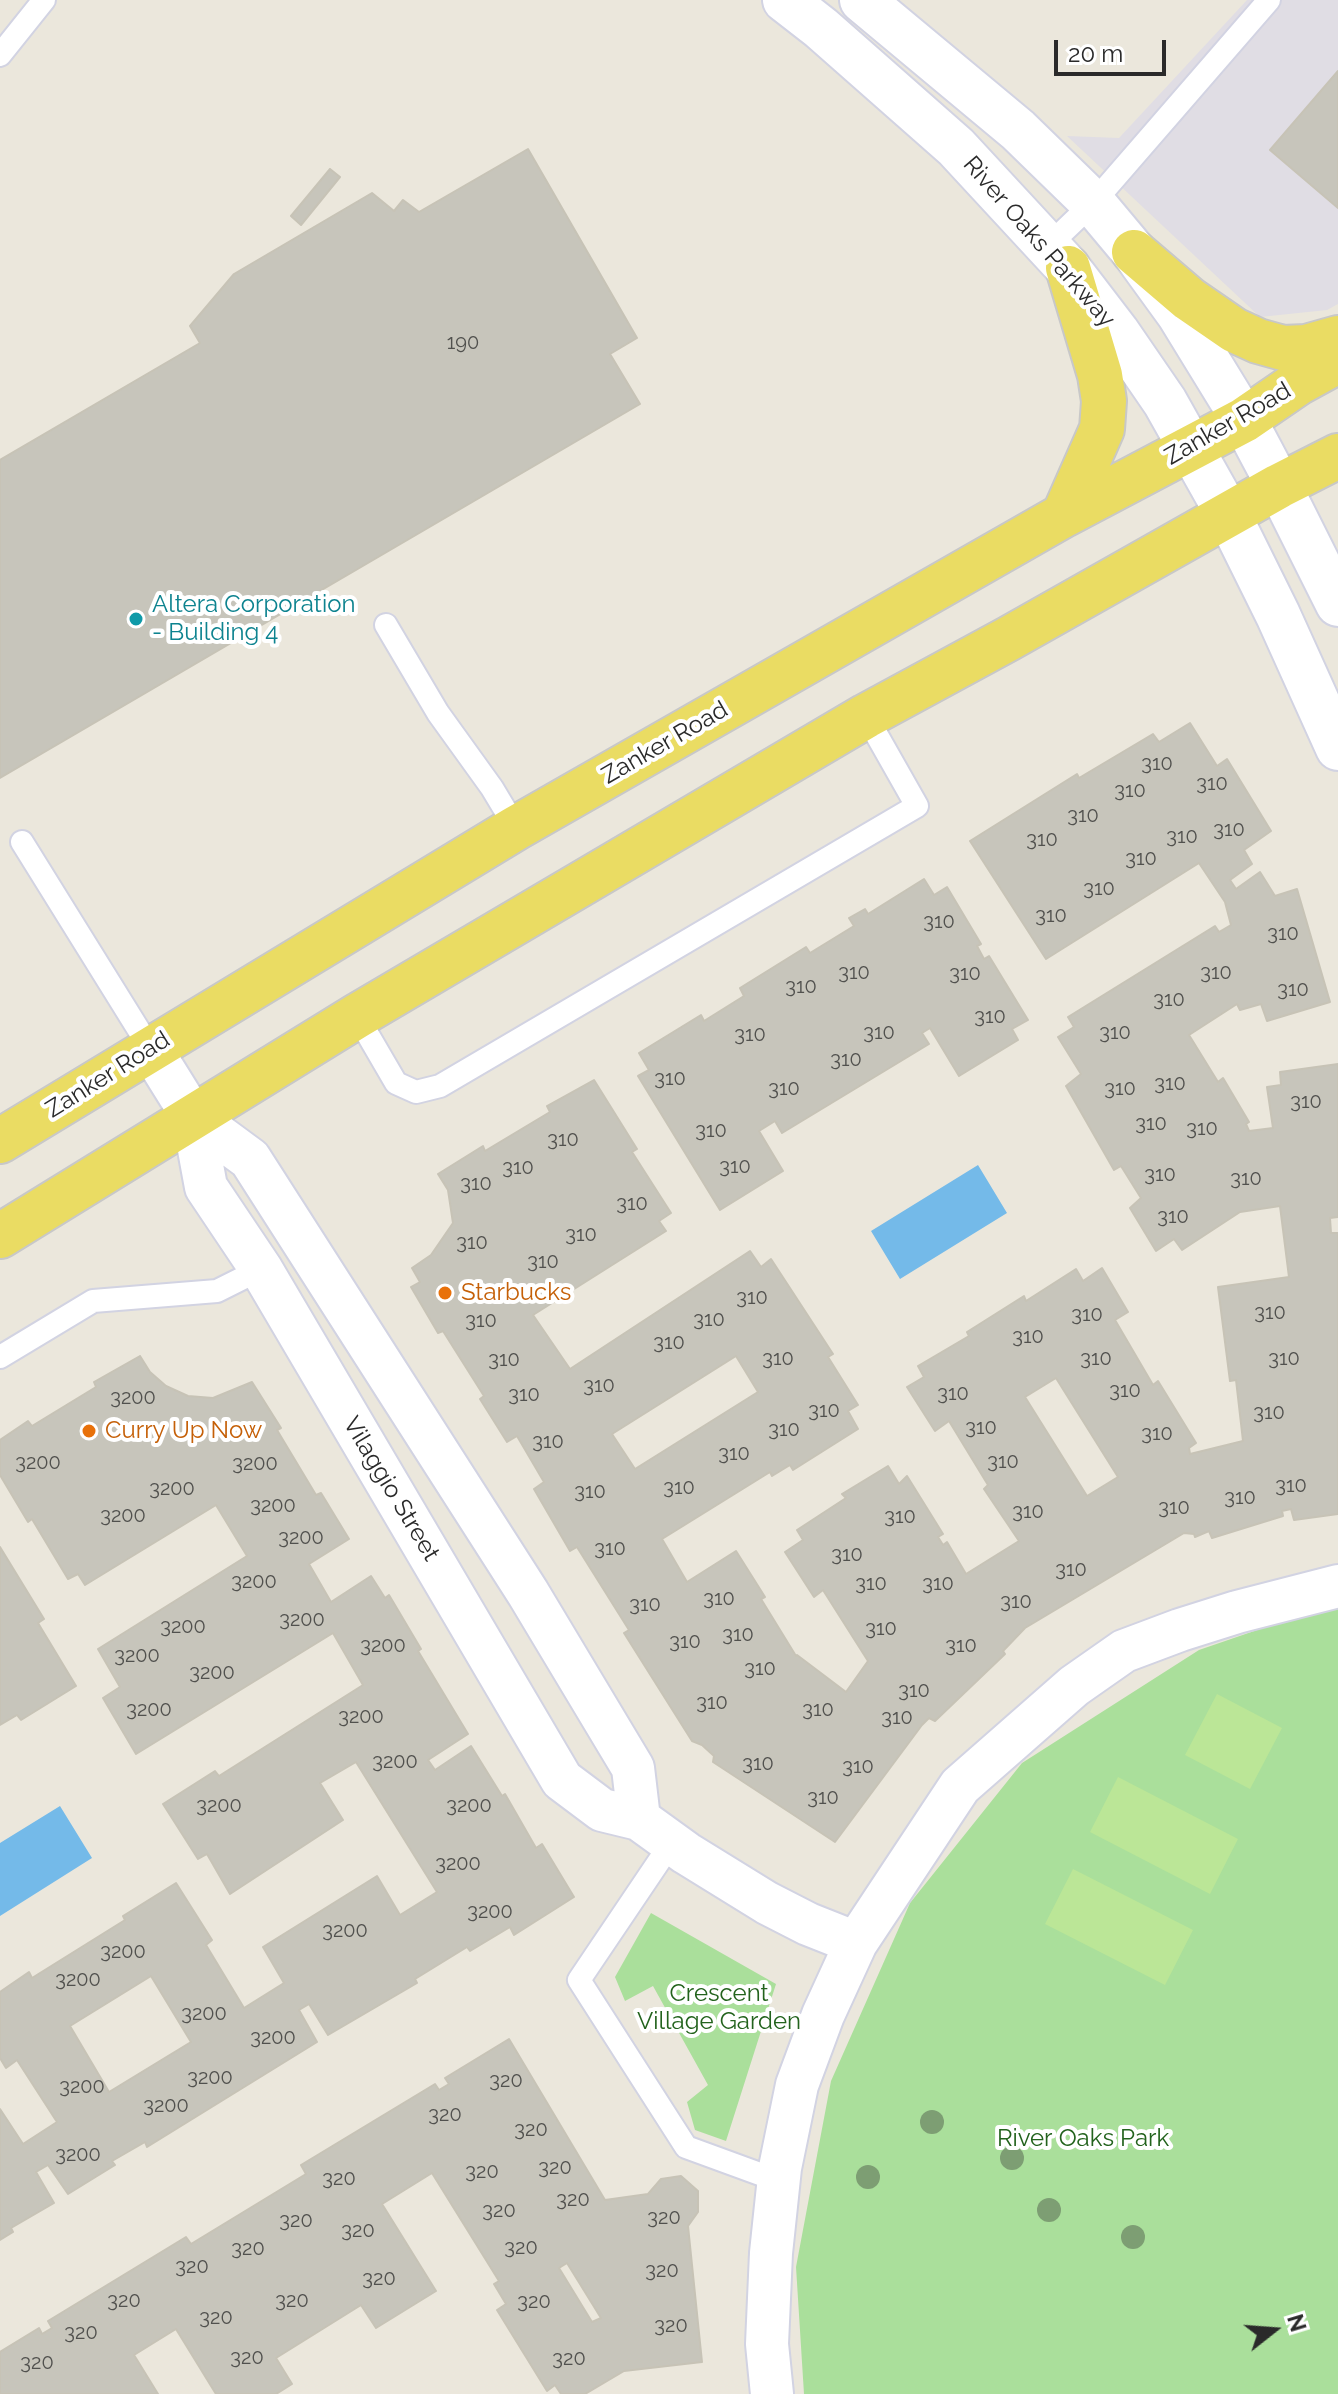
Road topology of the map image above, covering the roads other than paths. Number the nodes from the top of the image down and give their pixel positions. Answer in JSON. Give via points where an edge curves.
{"nodes":[{"id":1,"x":44,"y":0,"type":"edge"},
{"id":2,"x":785,"y":0,"type":"edge"},
{"id":3,"x":862,"y":0,"type":"edge"},
{"id":4,"x":1269,"y":0,"type":"edge"},
{"id":5,"x":834,"y":14,"type":"edge"},
{"id":6,"x":0,"y":55,"type":"edge"},
{"id":7,"x":1093,"y":203,"type":"junction"},
{"id":8,"x":1134,"y":252,"type":"junction"},
{"id":9,"x":1058,"y":257,"type":"junction"},
{"id":10,"x":1338,"y":338,"type":"edge"},
{"id":11,"x":1338,"y":361,"type":"edge"},
{"id":12,"x":1244,"y":420,"type":"junction"},
{"id":13,"x":1191,"y":447,"type":"junction"},
{"id":14,"x":1338,"y":456,"type":"edge"},
{"id":15,"x":1279,"y":486,"type":"junction"},
{"id":16,"x":1228,"y":514,"type":"junction"},
{"id":17,"x":1064,"y":515,"type":"junction"},
{"id":18,"x":1338,"y":604,"type":"edge"},
{"id":19,"x":386,"y":625,"type":"dead end"},
{"id":20,"x":866,"y":716,"type":"junction"},
{"id":21,"x":1338,"y":748,"type":"edge"},
{"id":22,"x":516,"y":828,"type":"junction"},
{"id":23,"x":22,"y":842,"type":"dead end"},
{"id":24,"x":357,"y":1016,"type":"junction"},
{"id":25,"x":150,"y":1048,"type":"junction"},
{"id":26,"x":193,"y":1117,"type":"junction"},
{"id":27,"x":0,"y":1141,"type":"edge"},
{"id":28,"x":0,"y":1236,"type":"edge"},
{"id":29,"x":261,"y":1269,"type":"junction"},
{"id":30,"x":0,"y":1357,"type":"edge"},
{"id":31,"x":1338,"y":1586,"type":"edge"},
{"id":32,"x":655,"y":1830,"type":"junction"},
{"id":33,"x":856,"y":1943,"type":"junction"},
{"id":34,"x":779,"y":2181,"type":"junction"},
{"id":35,"x":772,"y":2394,"type":"edge"}],
"edges":[{"from":1,"to":6,"type":"lane"},
{"from":2,"to":5,"type":"street","name":"River Oaks Parkway"},
{"from":3,"to":7,"type":"street","via":[[1018,130]]},
{"from":4,"to":7,"type":"lane"},
{"from":5,"to":9,"type":"street","name":"River Oaks Parkway"},
{"from":7,"to":8,"type":"street"},
{"from":7,"to":9,"type":"lane"},
{"from":8,"to":10,"type":"main road","via":[[1189,299],[1258,341],[1283,348]]},
{"from":8,"to":12,"type":"street"},
{"from":9,"to":13,"type":"street","name":"River Oaks Parkway","via":[[1117,332]]},
{"from":9,"to":17,"type":"main road","via":[[1100,375],[1104,401],[1102,429]]},
{"from":11,"to":12,"type":"main road","name":"Zanker Road"},
{"from":12,"to":13,"type":"main road","name":"Zanker Road"},
{"from":12,"to":15,"type":"street"},
{"from":13,"to":16,"type":"street","name":"River Oaks Parkway"},
{"from":13,"to":17,"type":"main road","name":"Zanker Road"},
{"from":14,"to":15,"type":"main road"},
{"from":15,"to":16,"type":"main road"},
{"from":15,"to":18,"type":"street"},
{"from":16,"to":20,"type":"main road"},
{"from":16,"to":21,"type":"street","name":"River Oaks Parkway"},
{"from":17,"to":22,"type":"main road","name":"Zanker Road"},
{"from":19,"to":22,"type":"lane"},
{"from":20,"to":24,"type":"main road"},
{"from":20,"to":24,"type":"lane","via":[[917,806],[440,1086],[416,1092],[396,1083]]},
{"from":22,"to":25,"type":"main road","name":"Zanker Road"},
{"from":23,"to":25,"type":"lane"},
{"from":24,"to":26,"type":"main road"},
{"from":25,"to":26,"type":"street","name":"Vilaggio Street"},
{"from":25,"to":27,"type":"main road","name":"Zanker Road"},
{"from":26,"to":28,"type":"main road"},
{"from":26,"to":29,"type":"street","name":"Vilaggio Street","via":[[206,1187]]},
{"from":26,"to":32,"type":"street","name":"Vilaggio Street","via":[[250,1159],[520,1579],[633,1768]]},
{"from":29,"to":30,"type":"lane","via":[[217,1291],[93,1301]]},
{"from":29,"to":32,"type":"street","name":"Vilaggio Street","via":[[562,1780],[602,1810]]},
{"from":31,"to":33,"type":"street","via":[[1237,1612],[1124,1651],[1074,1686],[960,1786]]},
{"from":32,"to":33,"type":"street","name":"Vilaggio Street","via":[[767,1903]]},
{"from":32,"to":34,"type":"lane","via":[[579,1980],[686,2147]]},
{"from":33,"to":34,"type":"street","via":[[797,2085]]},
{"from":34,"to":35,"type":"street","via":[[767,2344]]}]}
